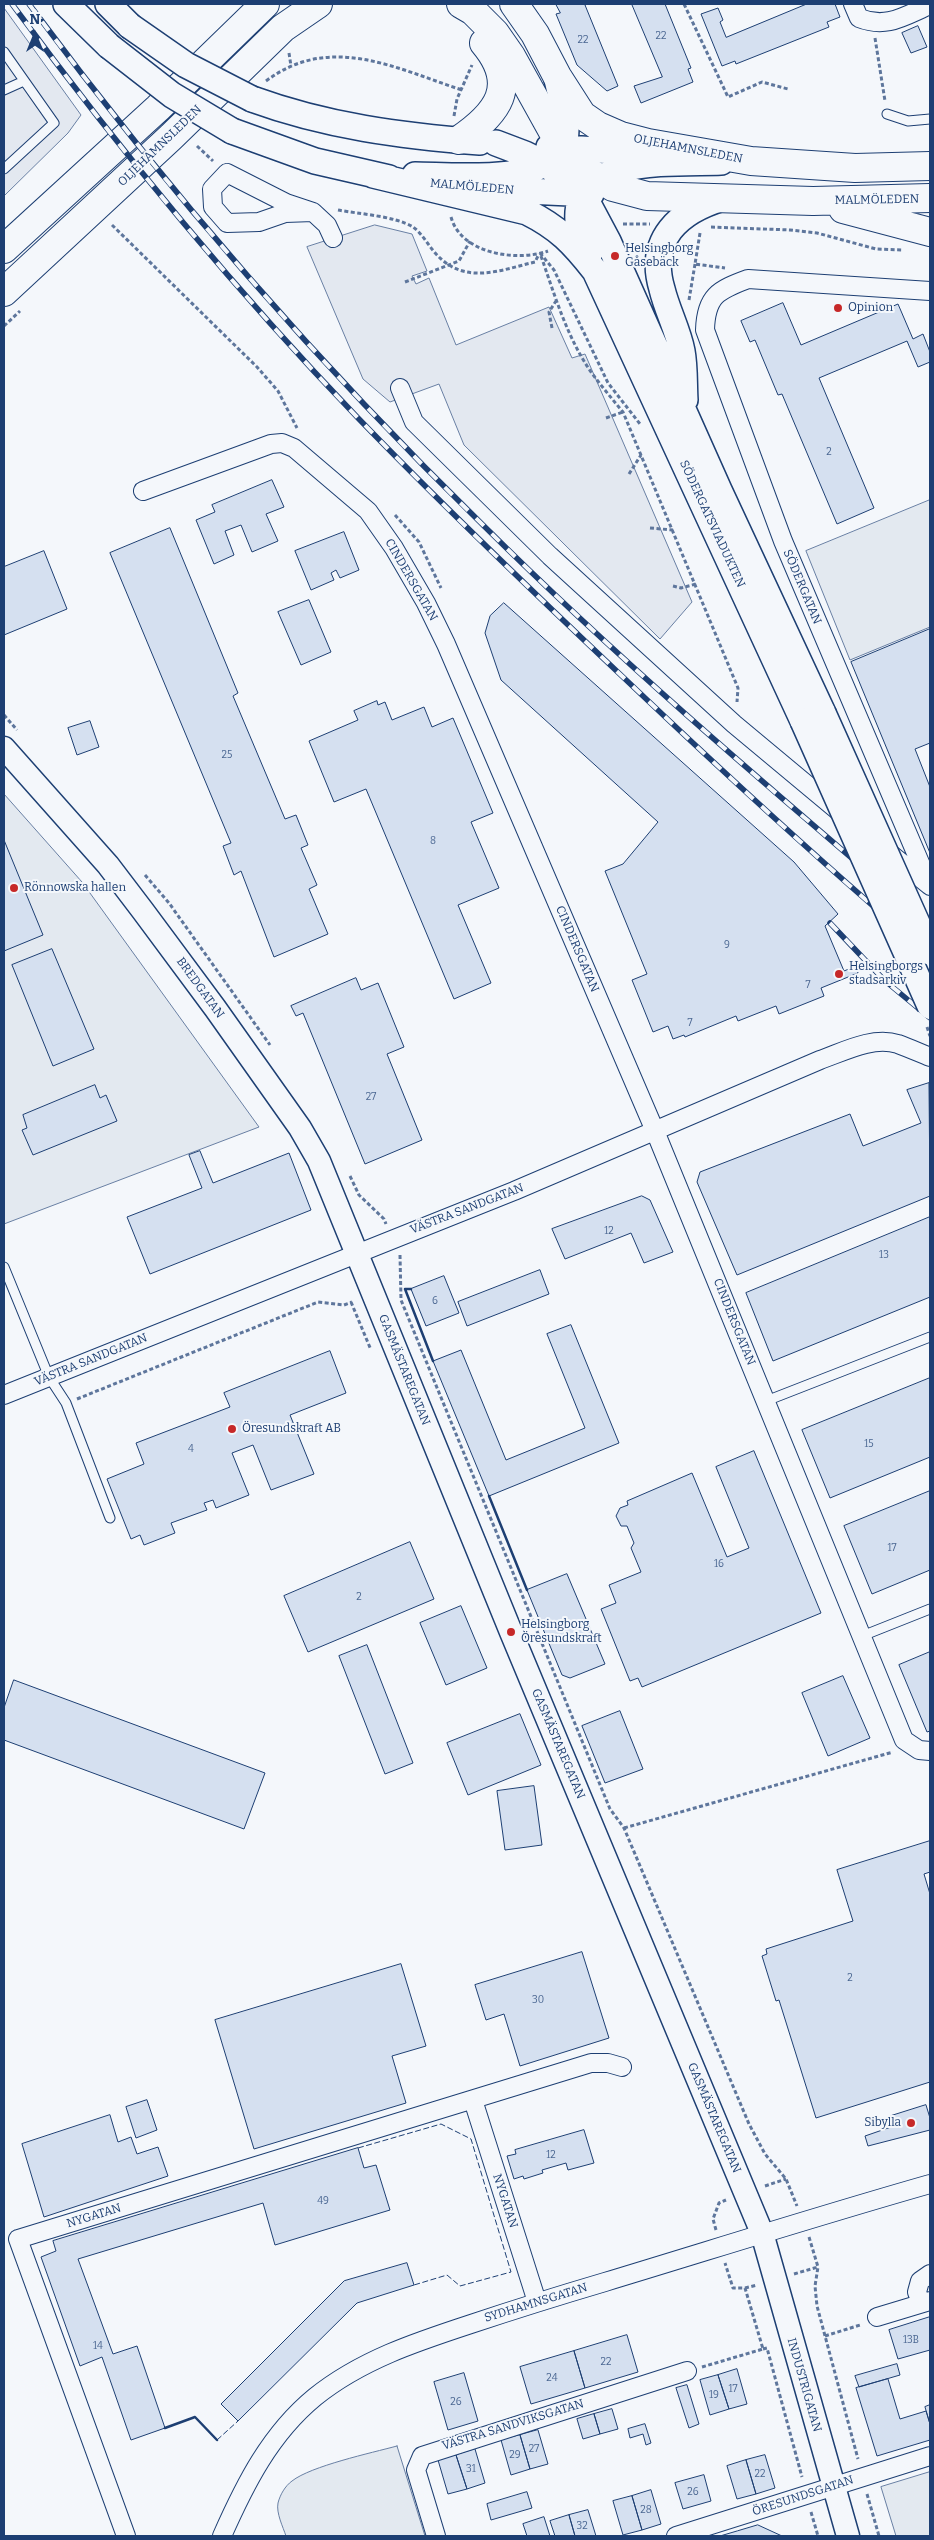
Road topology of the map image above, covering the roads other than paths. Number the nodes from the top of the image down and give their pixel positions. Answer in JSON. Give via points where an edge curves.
{"nodes":[{"id":1,"x":66,"y":4,"type":"edge"},
{"id":2,"x":108,"y":4,"type":"edge"},
{"id":3,"x":265,"y":4,"type":"edge"},
{"id":4,"x":318,"y":4,"type":"edge"},
{"id":5,"x":451,"y":4,"type":"edge"},
{"id":6,"x":461,"y":4,"type":"edge"},
{"id":7,"x":514,"y":4,"type":"edge"},
{"id":8,"x":853,"y":4,"type":"edge"},
{"id":9,"x":930,"y":6,"type":"edge"},
{"id":10,"x":4,"y":52,"type":"edge"},
{"id":11,"x":557,"y":76,"type":"junction"},
{"id":12,"x":24,"y":81,"type":"junction"},
{"id":13,"x":4,"y":90,"type":"edge"},
{"id":14,"x":887,"y":114,"type":"road end"},
{"id":15,"x":930,"y":119,"type":"edge"},
{"id":16,"x":456,"y":131,"type":"junction"},
{"id":17,"x":553,"y":156,"type":"junction"},
{"id":18,"x":751,"y":161,"type":"junction"},
{"id":19,"x":930,"y":166,"type":"edge"},
{"id":20,"x":4,"y":169,"type":"edge"},
{"id":21,"x":373,"y":175,"type":"junction"},
{"id":22,"x":591,"y":187,"type":"junction"},
{"id":23,"x":724,"y":198,"type":"junction"},
{"id":24,"x":930,"y":198,"type":"edge"},
{"id":25,"x":813,"y":201,"type":"junction"},
{"id":26,"x":313,"y":212,"type":"junction"},
{"id":27,"x":930,"y":232,"type":"edge"},
{"id":28,"x":333,"y":238,"type":"dead end"},
{"id":29,"x":4,"y":249,"type":"edge"},
{"id":30,"x":595,"y":271,"type":"junction"},
{"id":31,"x":930,"y":290,"type":"edge"},
{"id":32,"x":13,"y":300,"type":"edge"},
{"id":33,"x":400,"y":388,"type":"dead end"},
{"id":34,"x":686,"y":415,"type":"junction"},
{"id":35,"x":143,"y":491,"type":"dead end"},
{"id":36,"x":813,"y":717,"type":"junction"},
{"id":37,"x":4,"y":748,"type":"edge"},
{"id":38,"x":930,"y":886,"type":"edge"},
{"id":39,"x":930,"y":952,"type":"edge"},
{"id":40,"x":930,"y":1006,"type":"edge"},
{"id":41,"x":930,"y":1057,"type":"edge"},
{"id":42,"x":656,"y":1132,"type":"junction"},
{"id":43,"x":356,"y":1254,"type":"junction"},
{"id":44,"x":4,"y":1267,"type":"edge"},
{"id":45,"x":930,"y":1337,"type":"edge"},
{"id":46,"x":49,"y":1376,"type":"junction"},
{"id":47,"x":4,"y":1395,"type":"edge"},
{"id":48,"x":766,"y":1401,"type":"junction"},
{"id":49,"x":110,"y":1518,"type":"dead end"},
{"id":50,"x":930,"y":1609,"type":"edge"},
{"id":51,"x":862,"y":1636,"type":"junction"},
{"id":52,"x":930,"y":1752,"type":"edge"},
{"id":53,"x":622,"y":2067,"type":"dead end"},
{"id":54,"x":473,"y":2100,"type":"junction"},
{"id":55,"x":930,"y":2184,"type":"edge"},
{"id":56,"x":762,"y":2233,"type":"junction"},
{"id":57,"x":930,"y":2274,"type":"edge"},
{"id":58,"x":537,"y":2302,"type":"junction"},
{"id":59,"x":926,"y":2302,"type":"edge"},
{"id":60,"x":877,"y":2317,"type":"road end"},
{"id":61,"x":687,"y":2371,"type":"road end"},
{"id":62,"x":930,"y":2456,"type":"edge"},
{"id":63,"x":834,"y":2486,"type":"junction"},
{"id":64,"x":126,"y":2536,"type":"edge"},
{"id":65,"x":222,"y":2536,"type":"edge"},
{"id":66,"x":436,"y":2536,"type":"edge"},
{"id":67,"x":676,"y":2536,"type":"edge"},
{"id":68,"x":848,"y":2536,"type":"edge"}],
"edges":[{"from":1,"to":21,"type":"main road","name":"MALMÖLEDEN","bridge":true,"via":[[109,46],[172,95],[232,131],[296,156]]},
{"from":2,"to":16,"type":"main road","bridge":true,"via":[[130,26],[186,65],[257,92],[288,112],[354,128]]},
{"from":3,"to":29,"type":"highway","via":[[158,108]]},
{"from":4,"to":32,"type":"highway","name":"OLJEHAMNSLEDEN","via":[[282,28]]},
{"from":5,"to":16,"type":"highway","via":[[487,46],[502,81],[501,96],[483,124]]},
{"from":6,"to":17,"type":"highway","via":[[474,11],[511,56]]},
{"from":7,"to":11,"type":"highway","name":"OLJEHAMNSLEDEN","via":[[535,34]]},
{"from":8,"to":9,"type":"street","via":[[859,18],[873,24],[891,22]]},
{"from":10,"to":12,"type":"lane"},
{"from":11,"to":17,"type":"main road","via":[[565,115]]},
{"from":11,"to":18,"type":"highway","name":"OLJEHAMNSLEDEN","via":[[582,115],[598,126],[648,143]]},
{"from":12,"to":13,"type":"lane"},
{"from":12,"to":20,"type":"lane","via":[[54,124]]},
{"from":14,"to":15,"type":"lane","via":[[908,121]]},
{"from":16,"to":17,"type":"main road"},
{"from":17,"to":18,"type":"main road"},
{"from":17,"to":21,"type":"main road","via":[[519,174]]},
{"from":17,"to":22,"type":"highway","via":[[584,170]]},
{"from":18,"to":19,"type":"highway","via":[[855,168]]},
{"from":18,"to":22,"type":"main road","via":[[631,166]]},
{"from":21,"to":22,"type":"main road","name":"MALMÖLEDEN","via":[[456,187]]},
{"from":21,"to":30,"type":"main road","name":"SÖDERGATSVIADUKTEN","via":[[527,212],[549,223],[571,240]]},
{"from":22,"to":23,"type":"highway","name":"MALMÖLEDEN","via":[[613,187],[646,196]]},
{"from":22,"to":30,"type":"main road","via":[[578,222]]},
{"from":22,"to":34,"type":"main road","name":"SÖDERGATSVIADUKTEN","via":[[608,241]]},
{"from":23,"to":25,"type":"highway","name":"MALMÖLEDEN"},
{"from":23,"to":34,"type":"main road","via":[[693,210],[673,225],[659,256],[661,288],[682,351]]},
{"from":24,"to":25,"type":"highway","name":"MALMÖLEDEN"},
{"from":25,"to":27,"type":"highway"},
{"from":26,"to":26,"type":"street","via":[[286,203],[227,173],[212,189],[213,207],[227,223],[259,222],[285,213]]},
{"from":26,"to":28,"type":"street","via":[[327,225]]},
{"from":30,"to":36,"type":"main road","name":"SÖDERGATSVIADUKTEN"},
{"from":31,"to":38,"type":"street","name":"SÖDERGATAN","via":[[748,279],[726,287],[712,297],[705,330],[783,542]]},
{"from":33,"to":38,"type":"street","via":[[414,422],[550,556],[734,724]]},
{"from":34,"to":36,"type":"main road","name":"SÖDERGATSVIADUKTEN"},
{"from":35,"to":42,"type":"street","name":"CINDERSGATAN","via":[[271,444],[282,443],[294,448],[368,511],[394,548],[446,644]]},
{"from":36,"to":39,"type":"main road","name":"SÖDERGATSVIADUKTEN","bridge":true},
{"from":36,"to":40,"type":"main road","name":"SÖDERGATSVIADUKTEN","bridge":true},
{"from":37,"to":43,"type":"street","name":"BREDGATAN","via":[[108,865],[300,1128],[320,1161]]},
{"from":41,"to":42,"type":"street","name":"VÄSTRA SANDGATAN","via":[[896,1043],[868,1043],[820,1060]]},
{"from":42,"to":43,"type":"street","name":"VÄSTRA SANDGATAN"},
{"from":42,"to":48,"type":"street","name":"CINDERSGATAN"},
{"from":43,"to":46,"type":"street","name":"VÄSTRA SANDGATAN"},
{"from":43,"to":56,"type":"street","name":"GASMÄSTAREGATAN"},
{"from":44,"to":46,"type":"lane"},
{"from":45,"to":48,"type":"lane"},
{"from":46,"to":47,"type":"street","name":"VÄSTRA SANDGATAN"},
{"from":46,"to":49,"type":"lane","via":[[66,1403]]},
{"from":48,"to":51,"type":"street","name":"CINDERSGATAN"},
{"from":50,"to":51,"type":"lane"},
{"from":51,"to":52,"type":"street","name":"CINDERSGATAN","via":[[904,1740],[913,1747]]},
{"from":53,"to":54,"type":"street","name":"NYGATAN","via":[[591,2063]]},
{"from":54,"to":58,"type":"street","name":"NYGATAN"},
{"from":54,"to":64,"type":"street","name":"NYGATAN","via":[[18,2239]]},
{"from":55,"to":56,"type":"street","name":"SYDHAMNSGATAN"},
{"from":56,"to":58,"type":"street","name":"SYDHAMNSGATAN"},
{"from":56,"to":63,"type":"street","name":"INDUSTRIGATAN"},
{"from":57,"to":59,"type":"street","via":[[920,2281],[918,2292]]},
{"from":58,"to":65,"type":"street","name":"SYDHAMNSGATAN","via":[[391,2352],[337,2380],[296,2414],[265,2451]]},
{"from":59,"to":60,"type":"street"},
{"from":61,"to":66,"type":"street","name":"VÄSTRA SANDVIKSGATAN","via":[[422,2456],[416,2470]]},
{"from":62,"to":63,"type":"street","name":"ÖRESUNDSGATAN"},
{"from":63,"to":67,"type":"street","name":"ÖRESUNDSGATAN"},
{"from":63,"to":68,"type":"street","name":"INDUSTRIGATAN"}]}
